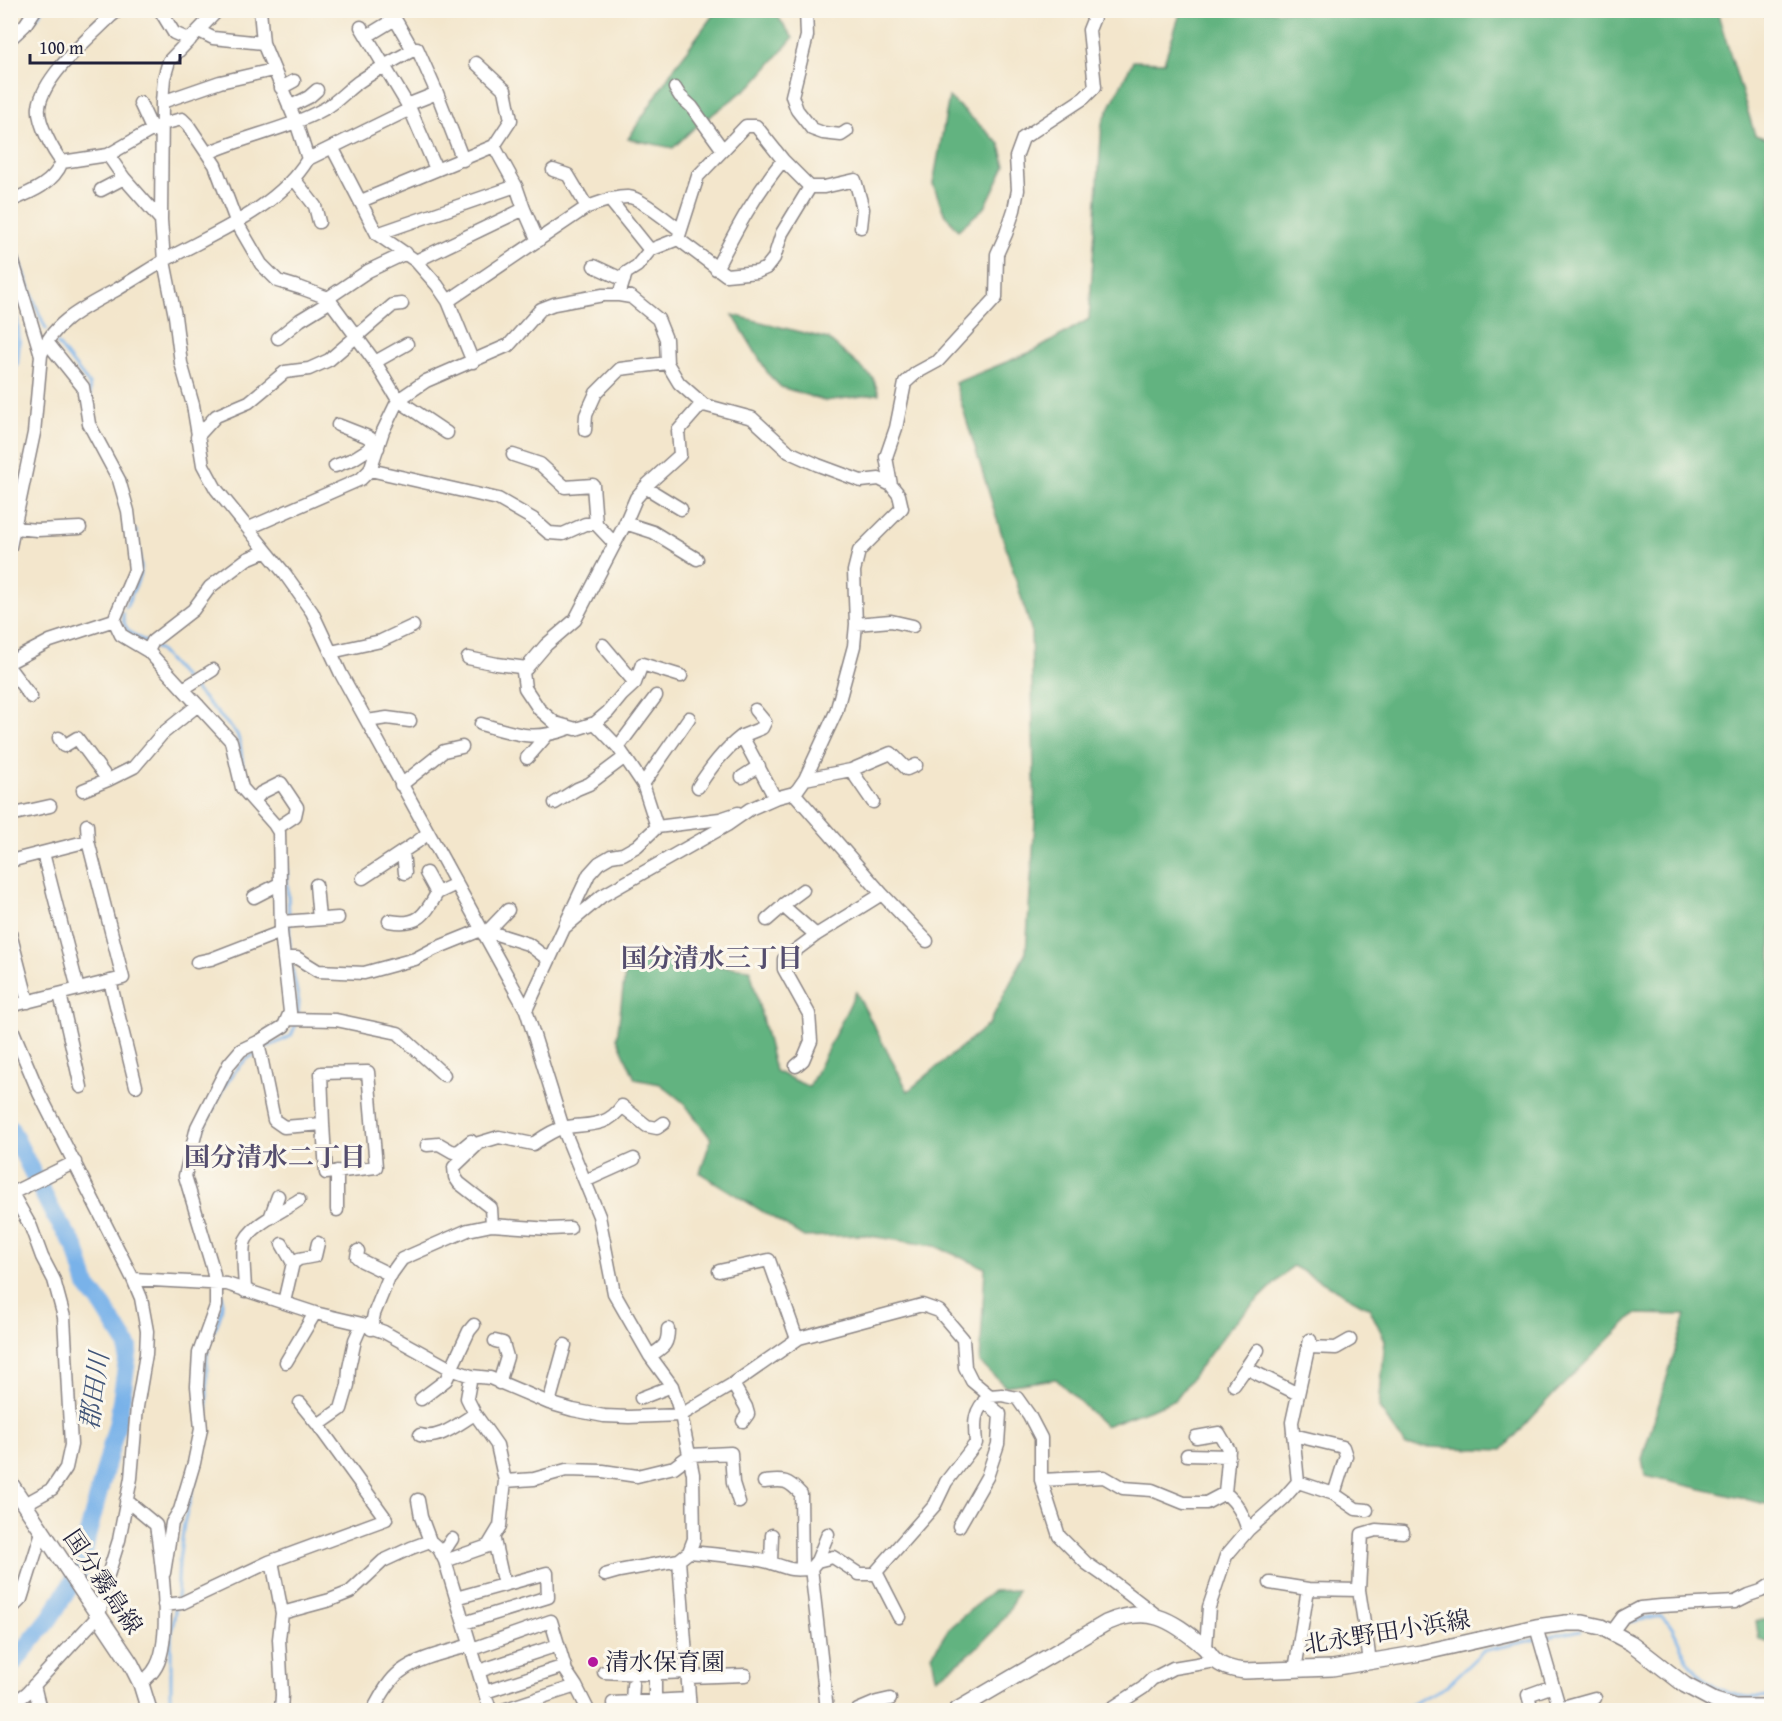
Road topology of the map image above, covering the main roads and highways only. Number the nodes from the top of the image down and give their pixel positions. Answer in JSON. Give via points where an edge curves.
{"nodes":[{"id":1,"x":10,"y":1483,"type":"edge"},
{"id":2,"x":1772,"y":1707,"type":"edge"},
{"id":3,"x":149,"y":1710,"type":"edge"},
{"id":4,"x":957,"y":1710,"type":"edge"}],
"edges":[{"from":1,"to":3,"type":"main road","name":"国分霧島線","via":[[131,1664]]},
{"from":2,"to":4,"type":"main road","name":"北永野田小浜線","via":[[1735,1707],[1715,1701],[1685,1685],[1631,1643],[1583,1623],[1332,1668],[1245,1671],[1215,1661],[1206,1647],[1168,1621],[1144,1614],[1106,1623]]}]}
